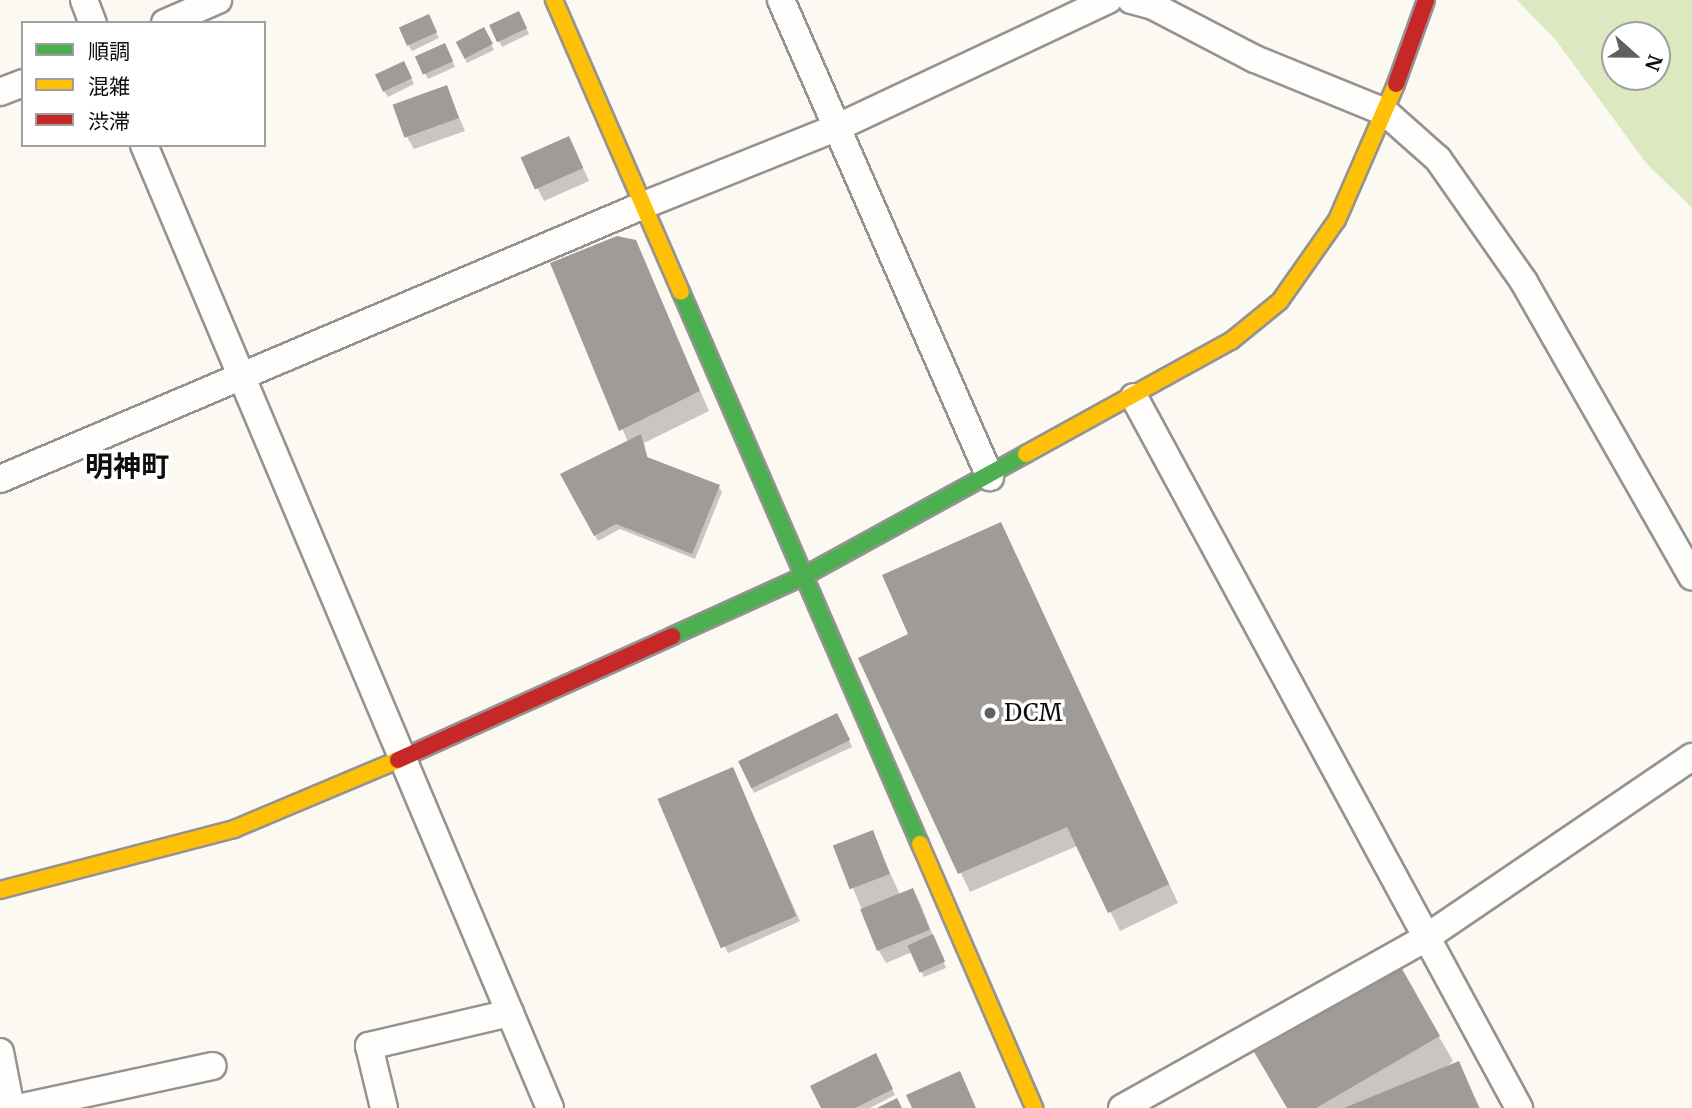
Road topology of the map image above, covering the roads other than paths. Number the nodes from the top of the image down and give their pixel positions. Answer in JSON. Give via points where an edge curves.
{"nodes":[{"id":1,"x":84,"y":0,"type":"edge"},
{"id":2,"x":218,"y":0,"type":"edge"},
{"id":3,"x":554,"y":0,"type":"edge"},
{"id":4,"x":782,"y":0,"type":"edge"},
{"id":5,"x":1108,"y":0,"type":"edge"},
{"id":6,"x":1131,"y":0,"type":"edge"},
{"id":7,"x":1426,"y":0,"type":"edge"},
{"id":8,"x":92,"y":21,"type":"edge"},
{"id":9,"x":170,"y":21,"type":"edge"},
{"id":10,"x":21,"y":84,"type":"edge"},
{"id":11,"x":0,"y":92,"type":"edge"},
{"id":12,"x":1385,"y":112,"type":"junction"},
{"id":13,"x":836,"y":128,"type":"junction"},
{"id":14,"x":145,"y":147,"type":"edge"},
{"id":15,"x":644,"y":205,"type":"junction"},
{"id":16,"x":240,"y":374,"type":"junction"},
{"id":17,"x":1134,"y":397,"type":"junction"},
{"id":18,"x":990,"y":477,"type":"junction"},
{"id":19,"x":0,"y":479,"type":"edge"},
{"id":20,"x":804,"y":576,"type":"junction"},
{"id":21,"x":1692,"y":578,"type":"edge"},
{"id":22,"x":1692,"y":757,"type":"edge"},
{"id":23,"x":404,"y":758,"type":"junction"},
{"id":24,"x":0,"y":890,"type":"edge"},
{"id":25,"x":1424,"y":939,"type":"junction"},
{"id":26,"x":510,"y":1013,"type":"junction"},
{"id":27,"x":0,"y":1052,"type":"edge"},
{"id":28,"x":213,"y":1066,"type":"dead end"},
{"id":29,"x":11,"y":1108,"type":"edge"},
{"id":30,"x":18,"y":1108,"type":"edge"},
{"id":31,"x":384,"y":1108,"type":"edge"},
{"id":32,"x":550,"y":1108,"type":"edge"},
{"id":33,"x":1034,"y":1108,"type":"edge"},
{"id":34,"x":1122,"y":1108,"type":"edge"},
{"id":35,"x":1519,"y":1108,"type":"edge"}],
"edges":[{"from":1,"to":8,"type":"street"},
{"from":2,"to":9,"type":"street"},
{"from":3,"to":15,"type":"street"},
{"from":4,"to":13,"type":"street"},
{"from":5,"to":13,"type":"street"},
{"from":6,"to":12,"type":"street","via":[[1153,6],[1255,59]]},
{"from":7,"to":12,"type":"street"},
{"from":10,"to":11,"type":"street"},
{"from":12,"to":17,"type":"street","via":[[1337,219],[1280,301],[1231,341]]},
{"from":12,"to":21,"type":"street","via":[[1438,159],[1524,282]]},
{"from":13,"to":15,"type":"street"},
{"from":13,"to":18,"type":"street"},
{"from":14,"to":16,"type":"street"},
{"from":15,"to":16,"type":"street"},
{"from":15,"to":20,"type":"street"},
{"from":16,"to":19,"type":"street"},
{"from":16,"to":23,"type":"street"},
{"from":17,"to":18,"type":"street"},
{"from":17,"to":25,"type":"street"},
{"from":18,"to":20,"type":"street"},
{"from":20,"to":23,"type":"street"},
{"from":20,"to":33,"type":"street"},
{"from":22,"to":25,"type":"street"},
{"from":23,"to":24,"type":"street","via":[[234,829]]},
{"from":23,"to":26,"type":"street"},
{"from":25,"to":34,"type":"street"},
{"from":25,"to":35,"type":"street"},
{"from":26,"to":31,"type":"street","via":[[369,1046]]},
{"from":26,"to":32,"type":"street"},
{"from":27,"to":29,"type":"street"},
{"from":28,"to":30,"type":"street"}]}
